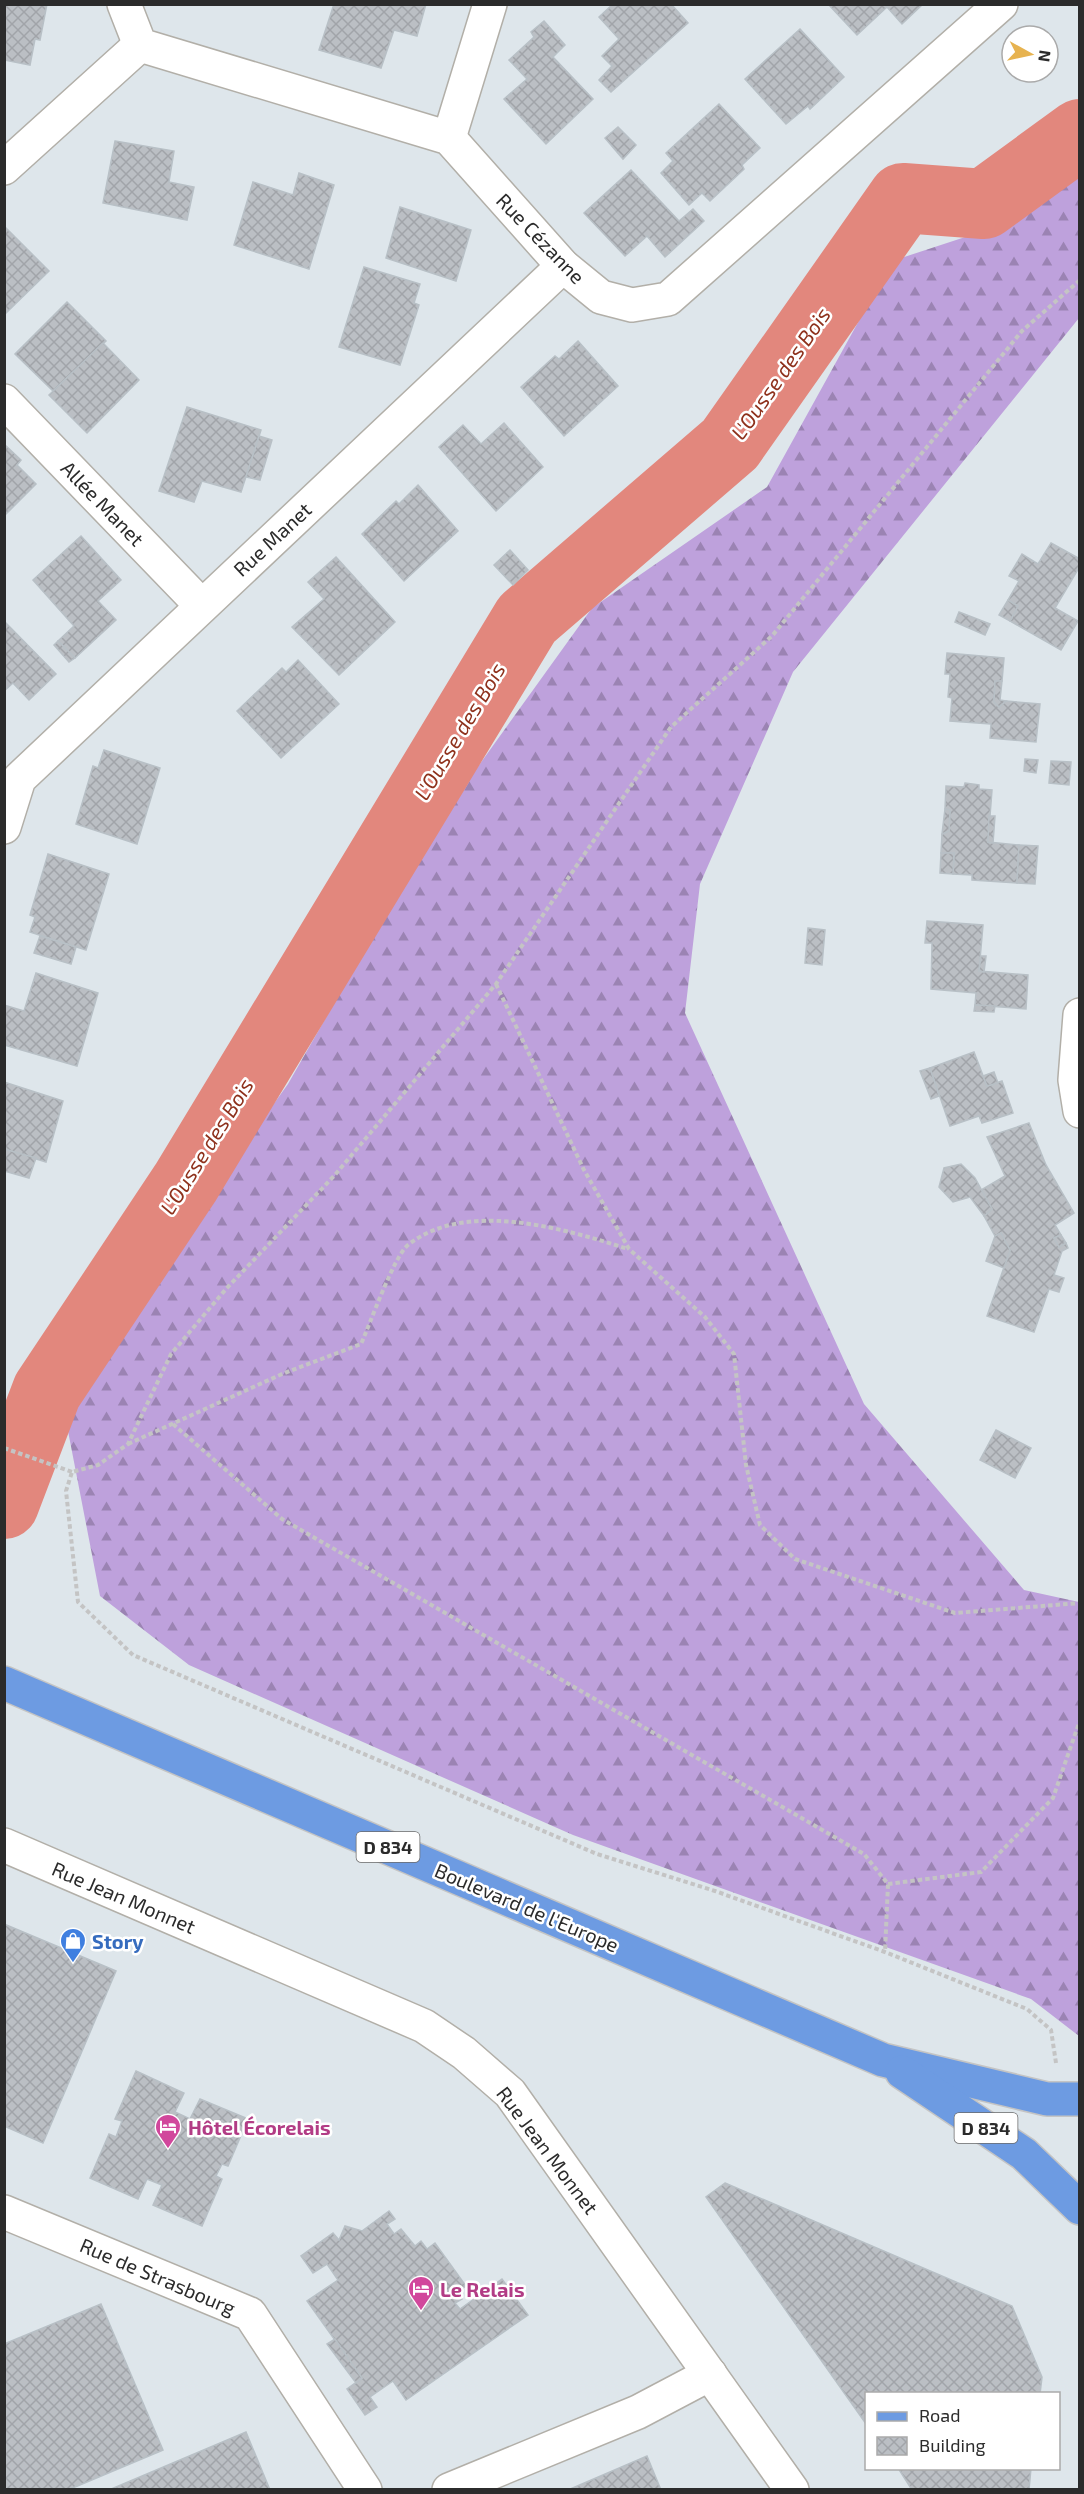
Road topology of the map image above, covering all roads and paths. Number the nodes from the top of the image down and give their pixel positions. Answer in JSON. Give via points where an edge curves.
{"nodes":[{"id":1,"x":124,"y":4,"type":"edge"},
{"id":2,"x":490,"y":4,"type":"edge"},
{"id":3,"x":992,"y":13,"type":"edge"},
{"id":4,"x":140,"y":45,"type":"junction"},
{"id":5,"x":449,"y":138,"type":"junction"},
{"id":6,"x":4,"y":168,"type":"edge"},
{"id":7,"x":563,"y":266,"type":"junction"},
{"id":8,"x":1080,"y":280,"type":"edge"},
{"id":9,"x":4,"y":401,"type":"edge"},
{"id":10,"x":201,"y":605,"type":"junction"},
{"id":11,"x":4,"y":827,"type":"edge"},
{"id":12,"x":496,"y":984,"type":"junction"},
{"id":13,"x":1080,"y":1015,"type":"edge"},
{"id":14,"x":1080,"y":1111,"type":"edge"},
{"id":15,"x":629,"y":1249,"type":"junction"},
{"id":16,"x":173,"y":1424,"type":"junction"},
{"id":17,"x":128,"y":1444,"type":"junction"},
{"id":18,"x":4,"y":1448,"type":"edge"},
{"id":19,"x":72,"y":1472,"type":"junction"},
{"id":20,"x":1080,"y":1603,"type":"edge"},
{"id":21,"x":4,"y":1683,"type":"edge"},
{"id":22,"x":1080,"y":1720,"type":"edge"},
{"id":23,"x":4,"y":1845,"type":"edge"},
{"id":24,"x":888,"y":1884,"type":"junction"},
{"id":25,"x":885,"y":1952,"type":"junction"},
{"id":26,"x":883,"y":2060,"type":"junction"},
{"id":27,"x":1047,"y":2099,"type":"junction"},
{"id":28,"x":1080,"y":2099,"type":"edge"},
{"id":29,"x":1080,"y":2208,"type":"edge"},
{"id":30,"x":4,"y":2212,"type":"edge"},
{"id":31,"x":710,"y":2374,"type":"junction"},
{"id":32,"x":452,"y":2489,"type":"edge"},
{"id":33,"x":365,"y":2490,"type":"edge"},
{"id":34,"x":792,"y":2490,"type":"edge"}],
"edges":[{"from":1,"to":4,"type":"street"},
{"from":2,"to":5,"type":"street"},
{"from":3,"to":7,"type":"street","name":"Rue Cézanne","via":[[668,299],[632,305],[601,297]]},
{"from":4,"to":5,"type":"street"},
{"from":4,"to":6,"type":"street"},
{"from":5,"to":7,"type":"street","name":"Rue Cézanne"},
{"from":7,"to":10,"type":"street","name":"Rue Manet"},
{"from":8,"to":12,"type":"path","via":[[1022,331],[772,636],[672,727]]},
{"from":9,"to":10,"type":"street","name":"Allée Manet"},
{"from":10,"to":11,"type":"street","name":"Rue Manet","via":[[19,779]]},
{"from":12,"to":15,"type":"path","via":[[584,1170]]},
{"from":12,"to":17,"type":"path","via":[[334,1176],[226,1289],[171,1354]]},
{"from":13,"to":14,"type":"street","via":[[1075,1080]]},
{"from":15,"to":16,"type":"path","via":[[573,1231],[489,1221],[445,1224],[407,1246],[385,1286],[362,1344],[282,1374]]},
{"from":15,"to":20,"type":"path","via":[[705,1317],[734,1354],[746,1465],[760,1525],[795,1559],[955,1613]]},
{"from":16,"to":17,"type":"path"},
{"from":16,"to":24,"type":"path","via":[[282,1519],[864,1854]]},
{"from":17,"to":19,"type":"path","via":[[98,1465]]},
{"from":18,"to":19,"type":"path"},
{"from":19,"to":25,"type":"path","via":[[66,1491],[78,1602],[133,1655],[597,1854]]},
{"from":21,"to":26,"type":"main road","name":"Boulevard de l'Europe","number":"D 834"},
{"from":22,"to":24,"type":"path","via":[[1053,1798],[981,1872]]},
{"from":23,"to":31,"type":"street","name":"Rue Jean Monnet","via":[[424,2026],[464,2053],[510,2093]]},
{"from":24,"to":25,"type":"path"},
{"from":25,"to":27,"type":"path","via":[[1027,2009],[1051,2030],[1057,2074]]},
{"from":26,"to":27,"type":"main road","name":"Boulevard de l'Europe","number":"D 834"},
{"from":26,"to":29,"type":"main road","name":"Boulevard de l'Europe","number":"D 834","via":[[1024,2154]]},
{"from":27,"to":28,"type":"main road","name":"Boulevard de l'Europe","number":"D 834"},
{"from":30,"to":33,"type":"street","name":"Rue de Strasbourg","via":[[250,2314]]},
{"from":31,"to":32,"type":"street","via":[[638,2412]]},
{"from":31,"to":34,"type":"street","name":"Rue Jean Monnet"}]}
